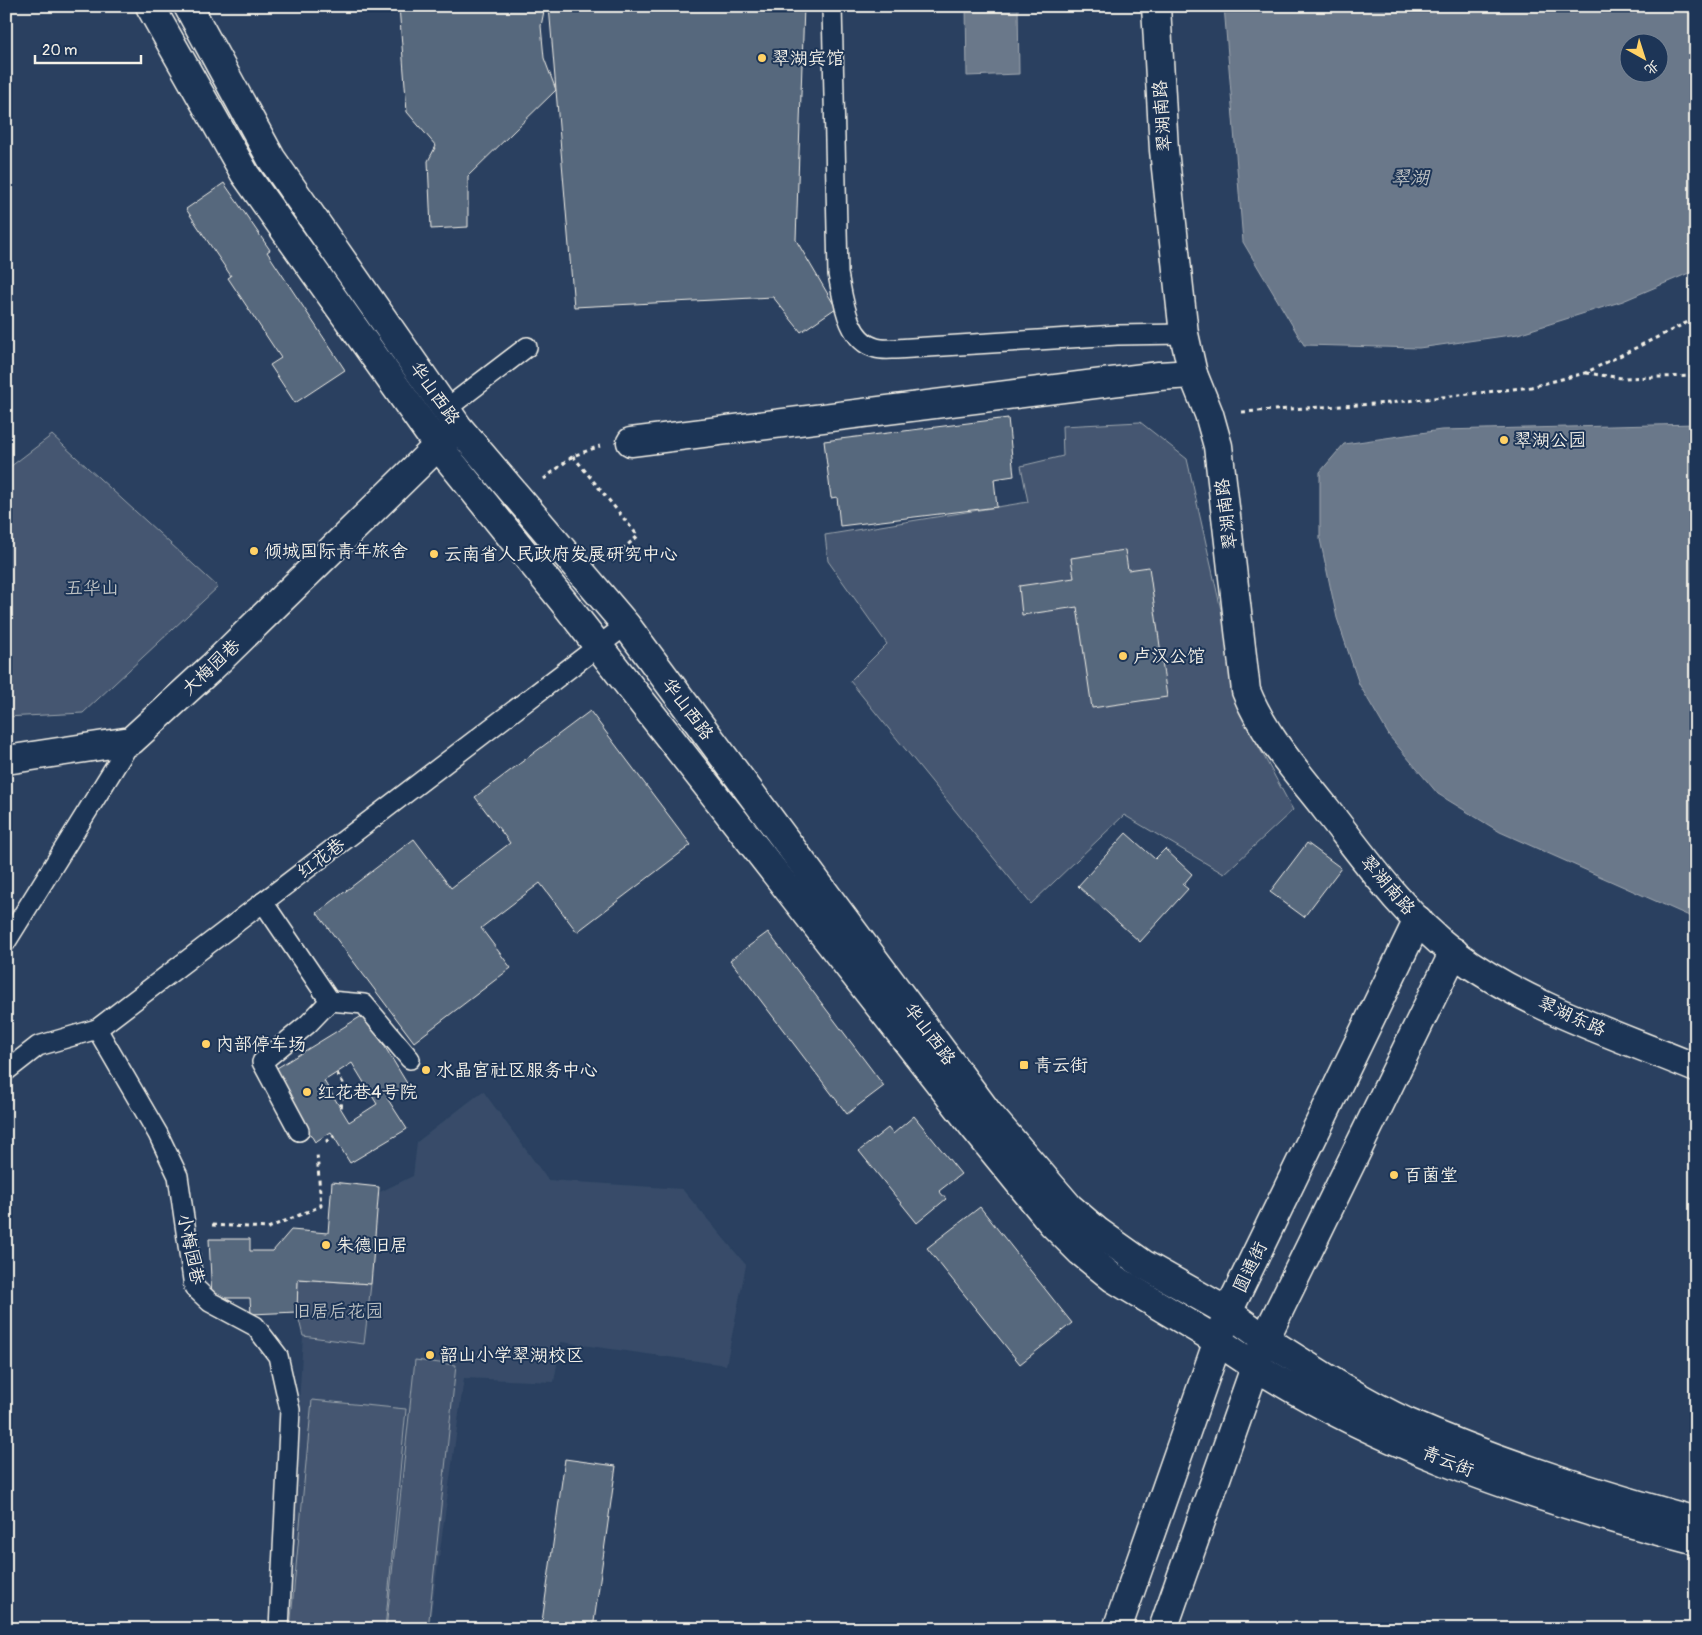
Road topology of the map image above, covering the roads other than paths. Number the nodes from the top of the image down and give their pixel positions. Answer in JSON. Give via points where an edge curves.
{"nodes":[{"id":1,"x":150,"y":6,"type":"edge"},
{"id":2,"x":188,"y":6,"type":"edge"},
{"id":3,"x":832,"y":6,"type":"edge"},
{"id":4,"x":1156,"y":6,"type":"edge"},
{"id":5,"x":1184,"y":334,"type":"junction"},
{"id":6,"x":527,"y":347,"type":"dead end"},
{"id":7,"x":1193,"y":374,"type":"junction"},
{"id":8,"x":452,"y":418,"type":"junction"},
{"id":9,"x":631,"y":442,"type":"dead end"},
{"id":10,"x":438,"y":446,"type":"junction"},
{"id":11,"x":626,"y":625,"type":"junction"},
{"id":12,"x":598,"y":646,"type":"junction"},
{"id":13,"x":131,"y":741,"type":"junction"},
{"id":14,"x":9,"y":764,"type":"edge"},
{"id":15,"x":263,"y":902,"type":"junction"},
{"id":16,"x":1418,"y":920,"type":"junction"},
{"id":17,"x":6,"y":942,"type":"edge"},
{"id":18,"x":1454,"y":952,"type":"junction"},
{"id":19,"x":330,"y":1001,"type":"junction"},
{"id":20,"x":97,"y":1029,"type":"junction"},
{"id":21,"x":410,"y":1059,"type":"dead end"},
{"id":22,"x":1696,"y":1068,"type":"edge"},
{"id":23,"x":6,"y":1071,"type":"edge"},
{"id":24,"x":300,"y":1131,"type":"dead end"},
{"id":25,"x":1228,"y":1312,"type":"junction"},
{"id":26,"x":1265,"y":1340,"type":"junction"},
{"id":27,"x":1218,"y":1342,"type":"junction"},
{"id":28,"x":1255,"y":1368,"type":"junction"},
{"id":29,"x":1696,"y":1521,"type":"edge"},
{"id":30,"x":1696,"y":1541,"type":"edge"},
{"id":31,"x":279,"y":1629,"type":"edge"},
{"id":32,"x":1117,"y":1629,"type":"edge"},
{"id":33,"x":1163,"y":1629,"type":"edge"}],
"edges":[{"from":1,"to":10,"type":"main road","name":"华山西路","via":[[245,174]]},
{"from":2,"to":8,"type":"main road","name":"华山西路","via":[[271,158]]},
{"from":3,"to":5,"type":"lane","via":[[838,274],[844,304],[853,328],[862,339],[875,348],[896,349]]},
{"from":4,"to":5,"type":"main road","name":"翠湖南路","via":[[1164,150]]},
{"from":5,"to":7,"type":"main road","name":"翠湖南路"},
{"from":6,"to":8,"type":"lane"},
{"from":7,"to":9,"type":"main road"},
{"from":7,"to":16,"type":"main road","name":"翠湖南路","via":[[1218,446],[1246,691],[1255,715],[1390,890]]},
{"from":8,"to":10,"type":"main road","name":"大梅园巷"},
{"from":8,"to":11,"type":"main road","name":"华山西路"},
{"from":10,"to":12,"type":"main road","name":"华山西路"},
{"from":10,"to":13,"type":"main road","name":"大梅园巷","via":[[212,667]]},
{"from":11,"to":12,"type":"lane","name":"红花巷"},
{"from":11,"to":25,"type":"main road","name":"华山西路","via":[[988,1113],[1069,1207],[1143,1264]]},
{"from":12,"to":15,"type":"lane","name":"红花巷"},
{"from":12,"to":27,"type":"main road","name":"华山西路","via":[[1052,1223],[1113,1278]]},
{"from":13,"to":14,"type":"main road"},
{"from":13,"to":17,"type":"lane","name":"大梅园巷"},
{"from":15,"to":19,"type":"lane"},
{"from":15,"to":20,"type":"lane","name":"红花巷"},
{"from":16,"to":18,"type":"main road","name":"翠湖南路"},
{"from":16,"to":25,"type":"main road","name":"圆通街"},
{"from":18,"to":22,"type":"main road","name":"翠湖东路","via":[[1499,982],[1562,1013]]},
{"from":18,"to":26,"type":"main road"},
{"from":19,"to":21,"type":"lane","via":[[364,1004]]},
{"from":19,"to":24,"type":"lane","via":[[262,1062]]},
{"from":20,"to":23,"type":"lane","name":"红花巷","via":[[38,1046]]},
{"from":20,"to":31,"type":"lane","name":"小梅园巷","via":[[158,1134],[178,1176],[194,1287],[210,1302],[255,1326],[278,1356],[290,1410]]},
{"from":25,"to":26,"type":"main road","name":"华山西路"},
{"from":25,"to":27,"type":"main road","name":"圆通街"},
{"from":26,"to":28,"type":"main road"},
{"from":26,"to":29,"type":"main road","name":"青云街","via":[[1405,1421],[1530,1472]]},
{"from":27,"to":28,"type":"main road","name":"青云街"},
{"from":27,"to":32,"type":"main road","name":"圆通街"},
{"from":28,"to":30,"type":"main road","name":"青云街","via":[[1398,1441],[1523,1491]]},
{"from":28,"to":33,"type":"main road"}]}
